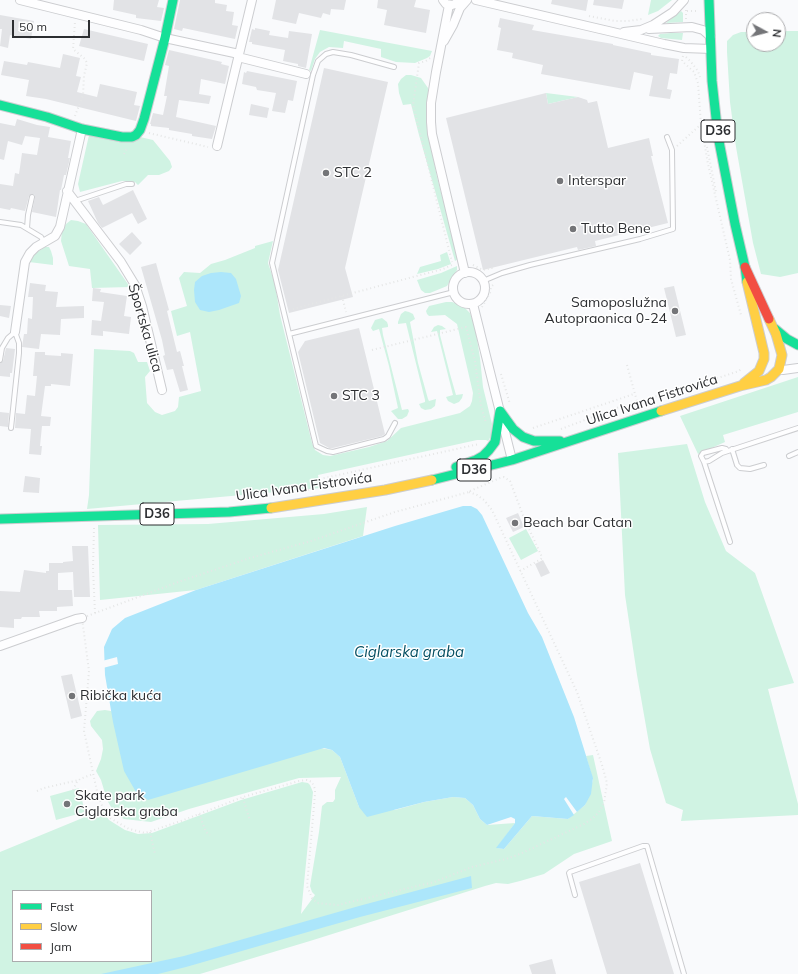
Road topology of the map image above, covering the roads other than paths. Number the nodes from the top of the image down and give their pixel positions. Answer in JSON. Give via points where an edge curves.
{"nodes":[{"id":1,"x":20,"y":0,"type":"edge"},
{"id":2,"x":173,"y":0,"type":"edge"},
{"id":3,"x":252,"y":0,"type":"edge"},
{"id":4,"x":459,"y":0,"type":"edge"},
{"id":5,"x":467,"y":0,"type":"edge"},
{"id":6,"x":476,"y":0,"type":"edge"},
{"id":7,"x":709,"y":0,"type":"edge"},
{"id":8,"x":446,"y":2,"type":"edge"},
{"id":9,"x":684,"y":4,"type":"edge"},
{"id":10,"x":641,"y":30,"type":"junction"},
{"id":11,"x":618,"y":32,"type":"junction"},
{"id":12,"x":711,"y":37,"type":"junction"},
{"id":13,"x":165,"y":38,"type":"junction"},
{"id":14,"x":441,"y":45,"type":"junction"},
{"id":15,"x":711,"y":49,"type":"junction"},
{"id":16,"x":239,"y":55,"type":"junction"},
{"id":17,"x":394,"y":67,"type":"dead end"},
{"id":18,"x":306,"y":74,"type":"dead end"},
{"id":19,"x":0,"y":105,"type":"edge"},
{"id":20,"x":82,"y":129,"type":"junction"},
{"id":21,"x":667,"y":137,"type":"dead end"},
{"id":22,"x":217,"y":146,"type":"road end"},
{"id":23,"x":132,"y":184,"type":"dead end"},
{"id":24,"x":67,"y":191,"type":"junction"},
{"id":25,"x":32,"y":197,"type":"dead end"},
{"id":26,"x":75,"y":201,"type":"junction"},
{"id":27,"x":0,"y":222,"type":"edge"},
{"id":28,"x":27,"y":228,"type":"junction"},
{"id":29,"x":44,"y":242,"type":"junction"},
{"id":30,"x":745,"y":267,"type":"junction"},
{"id":31,"x":465,"y":273,"type":"junction"},
{"id":32,"x":483,"y":281,"type":"junction"},
{"id":33,"x":454,"y":292,"type":"junction"},
{"id":34,"x":473,"y":304,"type":"junction"},
{"id":35,"x":771,"y":325,"type":"junction"},
{"id":36,"x":15,"y":332,"type":"junction"},
{"id":37,"x":289,"y":334,"type":"junction"},
{"id":38,"x":798,"y":345,"type":"edge"},
{"id":39,"x":764,"y":353,"type":"junction"},
{"id":40,"x":0,"y":360,"type":"edge"},
{"id":41,"x":798,"y":368,"type":"edge"},
{"id":42,"x":779,"y":369,"type":"junction"},
{"id":43,"x":740,"y":386,"type":"junction"},
{"id":44,"x":162,"y":390,"type":"dead end"},
{"id":45,"x":500,"y":411,"type":"junction"},
{"id":46,"x":395,"y":422,"type":"dead end"},
{"id":47,"x":11,"y":428,"type":"dead end"},
{"id":48,"x":798,"y":428,"type":"edge"},
{"id":49,"x":577,"y":440,"type":"junction"},
{"id":50,"x":730,"y":450,"type":"junction"},
{"id":51,"x":798,"y":452,"type":"edge"},
{"id":52,"x":789,"y":456,"type":"dead end"},
{"id":53,"x":512,"y":460,"type":"junction"},
{"id":54,"x":704,"y":462,"type":"junction"},
{"id":55,"x":764,"y":465,"type":"dead end"},
{"id":56,"x":436,"y":479,"type":"junction"},
{"id":57,"x":0,"y":519,"type":"edge"},
{"id":58,"x":730,"y":542,"type":"dead end"},
{"id":59,"x":82,"y":618,"type":"road end"},
{"id":60,"x":0,"y":646,"type":"edge"},
{"id":61,"x":575,"y":895,"type":"dead end"},
{"id":62,"x":684,"y":974,"type":"edge"}],
"edges":[{"from":1,"to":13,"type":"street"},
{"from":2,"to":13,"type":"main road"},
{"from":3,"to":16,"type":"street"},
{"from":4,"to":8,"type":"street","via":[[455,4]]},
{"from":5,"to":14,"type":"street","via":[[460,8]]},
{"from":6,"to":11,"type":"street"},
{"from":7,"to":12,"type":"main road","number":"D36"},
{"from":8,"to":14,"type":"street"},
{"from":9,"to":10,"type":"street"},
{"from":10,"to":11,"type":"street"},
{"from":10,"to":12,"type":"street","via":[[692,27],[703,30]]},
{"from":11,"to":15,"type":"street","via":[[684,48]]},
{"from":12,"to":15,"type":"main road","number":"D36"},
{"from":13,"to":16,"type":"street"},
{"from":13,"to":20,"type":"main road","via":[[140,130],[136,135],[122,137]]},
{"from":14,"to":31,"type":"street","via":[[431,103],[432,134]]},
{"from":15,"to":30,"type":"main road","number":"D36","via":[[718,136],[734,224]]},
{"from":16,"to":18,"type":"street"},
{"from":16,"to":22,"type":"street"},
{"from":17,"to":37,"type":"lane","via":[[333,52],[326,54],[316,66],[272,263]]},
{"from":19,"to":20,"type":"main road"},
{"from":20,"to":24,"type":"street"},
{"from":21,"to":32,"type":"lane","via":[[672,150],[673,229],[530,265]]},
{"from":23,"to":26,"type":"lane"},
{"from":24,"to":26,"type":"street","name":"Športska ulica"},
{"from":24,"to":29,"type":"street","via":[[60,227],[55,236]]},
{"from":25,"to":28,"type":"lane"},
{"from":26,"to":44,"type":"street","name":"Športska ulica","via":[[135,285]]},
{"from":27,"to":28,"type":"lane"},
{"from":28,"to":29,"type":"lane"},
{"from":29,"to":36,"type":"street","via":[[30,253],[25,262]]},
{"from":30,"to":35,"type":"main road","number":"D36"},
{"from":30,"to":39,"type":"main road","number":"D36","via":[[747,287]]},
{"from":31,"to":32,"type":"street","via":[[476,274]]},
{"from":31,"to":33,"type":"street","via":[[456,280]]},
{"from":32,"to":34,"type":"street","via":[[484,295]]},
{"from":33,"to":34,"type":"street","via":[[462,303]]},
{"from":33,"to":37,"type":"lane"},
{"from":34,"to":45,"type":"street"},
{"from":35,"to":38,"type":"main road"},
{"from":35,"to":42,"type":"main road","number":"D36","via":[[782,355]]},
{"from":36,"to":40,"type":"lane","via":[[2,348]]},
{"from":36,"to":47,"type":"lane","via":[[19,353]]},
{"from":37,"to":46,"type":"lane","via":[[316,446],[333,452],[384,439]]},
{"from":39,"to":42,"type":"main road"},
{"from":39,"to":43,"type":"main road","number":"D36","via":[[759,371]]},
{"from":41,"to":42,"type":"street"},
{"from":42,"to":43,"type":"main road","name":"Ulica Ivana Fistrovića","number":"D36","via":[[766,380]]},
{"from":43,"to":49,"type":"main road","name":"Ulica Ivana Fistrovića","number":"D36"},
{"from":45,"to":49,"type":"main road","via":[[513,429],[528,439],[546,442]]},
{"from":45,"to":53,"type":"street"},
{"from":45,"to":56,"type":"main road","via":[[497,434],[483,456]]},
{"from":48,"to":50,"type":"lane"},
{"from":49,"to":53,"type":"main road","name":"Ulica Ivana Fistrovića","number":"D36"},
{"from":50,"to":54,"type":"lane"},
{"from":50,"to":54,"type":"lane","via":[[722,448],[703,453],[701,456]]},
{"from":50,"to":55,"type":"lane","via":[[740,468],[750,469]]},
{"from":51,"to":52,"type":"lane"},
{"from":53,"to":56,"type":"main road","name":"Ulica Ivana Fistrovića","number":"D36"},
{"from":54,"to":58,"type":"lane"},
{"from":56,"to":57,"type":"main road","name":"Ulica Ivana Fistrovića","number":"D36","via":[[260,510]]},
{"from":59,"to":60,"type":"street"},
{"from":61,"to":62,"type":"lane","via":[[569,873],[571,871],[646,845]]}]}
